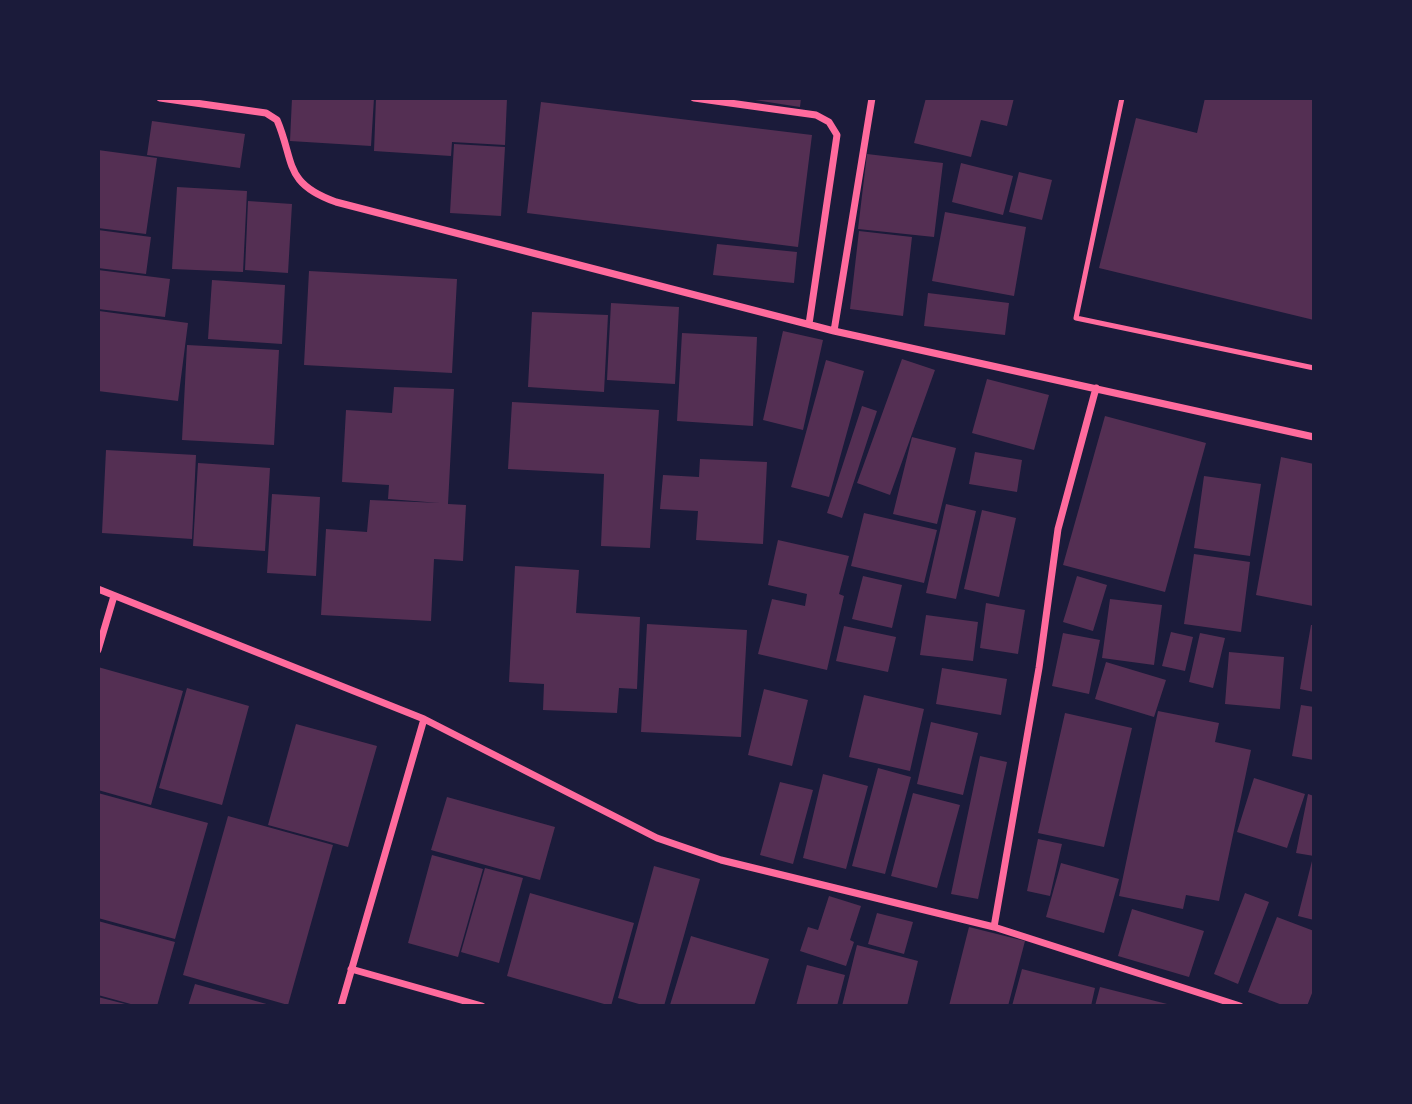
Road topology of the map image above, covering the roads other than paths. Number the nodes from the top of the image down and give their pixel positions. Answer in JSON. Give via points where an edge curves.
{"nodes":[{"id":1,"x":160,"y":98,"type":"edge"},
{"id":2,"x":694,"y":98,"type":"edge"},
{"id":3,"x":872,"y":98,"type":"edge"},
{"id":4,"x":1122,"y":98,"type":"edge"},
{"id":5,"x":809,"y":324,"type":"junction"},
{"id":6,"x":834,"y":331,"type":"junction"},
{"id":7,"x":1314,"y":368,"type":"edge"},
{"id":8,"x":1096,"y":387,"type":"junction"},
{"id":9,"x":1314,"y":437,"type":"edge"},
{"id":10,"x":98,"y":589,"type":"edge"},
{"id":11,"x":114,"y":596,"type":"junction"},
{"id":12,"x":98,"y":650,"type":"edge"},
{"id":13,"x":424,"y":719,"type":"junction"},
{"id":14,"x":994,"y":927,"type":"junction"},
{"id":15,"x":351,"y":969,"type":"junction"},
{"id":16,"x":341,"y":1006,"type":"edge"},
{"id":17,"x":482,"y":1006,"type":"edge"},
{"id":18,"x":1240,"y":1006,"type":"edge"}],
"edges":[{"from":1,"to":5,"type":"street","via":[[266,113],[277,120],[290,168],[305,185],[328,199]]},
{"from":2,"to":5,"type":"street","via":[[816,115],[837,135]]},
{"from":3,"to":6,"type":"street"},
{"from":4,"to":7,"type":"lane","via":[[1076,317]]},
{"from":5,"to":6,"type":"street"},
{"from":6,"to":8,"type":"street"},
{"from":8,"to":9,"type":"street"},
{"from":8,"to":14,"type":"street","via":[[1058,529]]},
{"from":10,"to":11,"type":"street"},
{"from":11,"to":12,"type":"street"},
{"from":11,"to":13,"type":"street"},
{"from":13,"to":14,"type":"street","via":[[657,838],[721,860]]},
{"from":13,"to":15,"type":"street"},
{"from":14,"to":18,"type":"street"},
{"from":15,"to":16,"type":"street"},
{"from":15,"to":17,"type":"street"}]}
